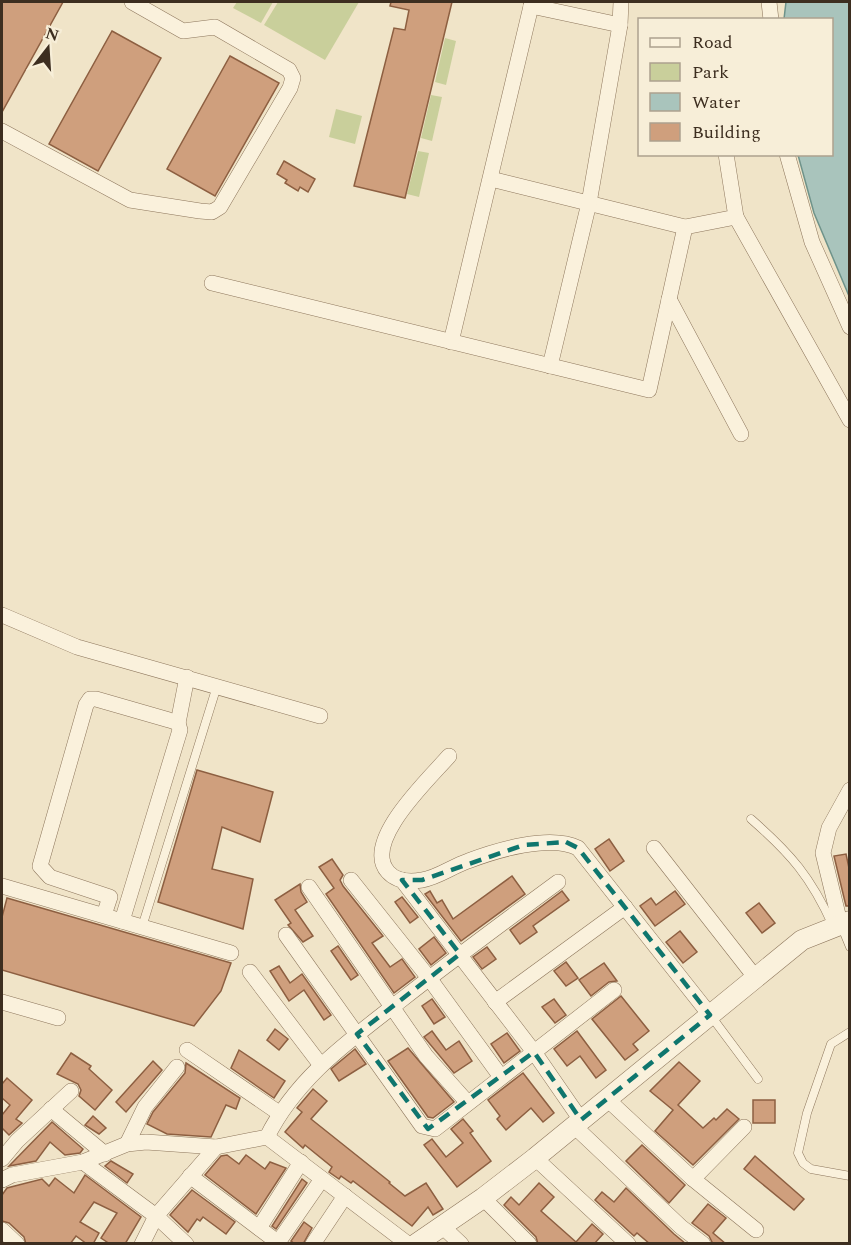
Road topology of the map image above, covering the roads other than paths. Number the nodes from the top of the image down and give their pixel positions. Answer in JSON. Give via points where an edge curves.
{"nodes":[{"id":1,"x":621,"y":2,"type":"edge"},
{"id":2,"x":769,"y":2,"type":"edge"},
{"id":3,"x":138,"y":3,"type":"edge"},
{"id":4,"x":531,"y":4,"type":"edge"},
{"id":5,"x":771,"y":18,"type":"edge"},
{"id":6,"x":620,"y":26,"type":"junction"},
{"id":7,"x":2,"y":131,"type":"edge"},
{"id":8,"x":726,"y":156,"type":"edge"},
{"id":9,"x":788,"y":156,"type":"edge"},
{"id":10,"x":491,"y":179,"type":"junction"},
{"id":11,"x":589,"y":203,"type":"junction"},
{"id":12,"x":736,"y":217,"type":"junction"},
{"id":13,"x":685,"y":227,"type":"junction"},
{"id":14,"x":212,"y":283,"type":"dead end"},
{"id":15,"x":669,"y":299,"type":"junction"},
{"id":16,"x":849,"y":327,"type":"edge"},
{"id":17,"x":451,"y":342,"type":"junction"},
{"id":18,"x":550,"y":366,"type":"junction"},
{"id":19,"x":849,"y":420,"type":"edge"},
{"id":20,"x":741,"y":434,"type":"dead end"},
{"id":21,"x":2,"y":615,"type":"edge"},
{"id":22,"x":187,"y":677,"type":"junction"},
{"id":23,"x":217,"y":686,"type":"junction"},
{"id":24,"x":320,"y":716,"type":"dead end"},
{"id":25,"x":178,"y":723,"type":"junction"},
{"id":26,"x":449,"y":756,"type":"dead end"},
{"id":27,"x":849,"y":790,"type":"edge"},
{"id":28,"x":750,"y":819,"type":"dead end"},
{"id":29,"x":654,"y":848,"type":"dead end"},
{"id":30,"x":351,"y":880,"type":"dead end"},
{"id":31,"x":402,"y":880,"type":"junction"},
{"id":32,"x":558,"y":882,"type":"dead end"},
{"id":33,"x":2,"y":886,"type":"edge"},
{"id":34,"x":309,"y":887,"type":"dead end"},
{"id":35,"x":110,"y":897,"type":"junction"},
{"id":36,"x":127,"y":900,"type":"junction"},
{"id":37,"x":625,"y":907,"type":"junction"},
{"id":38,"x":104,"y":915,"type":"junction"},
{"id":39,"x":122,"y":921,"type":"junction"},
{"id":40,"x":841,"y":924,"type":"edge"},
{"id":41,"x":142,"y":927,"type":"junction"},
{"id":42,"x":286,"y":934,"type":"dead end"},
{"id":43,"x":849,"y":947,"type":"edge"},
{"id":44,"x":231,"y":953,"type":"dead end"},
{"id":45,"x":460,"y":954,"type":"junction"},
{"id":46,"x":250,"y":972,"type":"dead end"},
{"id":47,"x":755,"y":977,"type":"junction"},
{"id":48,"x":429,"y":978,"type":"junction"},
{"id":49,"x":614,"y":990,"type":"dead end"},
{"id":50,"x":2,"y":1002,"type":"edge"},
{"id":51,"x":495,"y":1002,"type":"junction"},
{"id":52,"x":392,"y":1007,"type":"junction"},
{"id":53,"x":710,"y":1015,"type":"junction"},
{"id":54,"x":58,"y":1018,"type":"dead end"},
{"id":55,"x":849,"y":1032,"type":"edge"},
{"id":56,"x":357,"y":1034,"type":"junction"},
{"id":57,"x":187,"y":1050,"type":"dead end"},
{"id":58,"x":534,"y":1052,"type":"junction"},
{"id":59,"x":320,"y":1064,"type":"junction"},
{"id":60,"x":177,"y":1067,"type":"dead end"},
{"id":61,"x":501,"y":1077,"type":"junction"},
{"id":62,"x":758,"y":1079,"type":"dead end"},
{"id":63,"x":71,"y":1091,"type":"dead end"},
{"id":64,"x":607,"y":1099,"type":"junction"},
{"id":65,"x":467,"y":1102,"type":"junction"},
{"id":66,"x":51,"y":1108,"type":"junction"},
{"id":67,"x":279,"y":1113,"type":"junction"},
{"id":68,"x":578,"y":1123,"type":"junction"},
{"id":69,"x":744,"y":1128,"type":"dead end"},
{"id":70,"x":267,"y":1137,"type":"junction"},
{"id":71,"x":128,"y":1144,"type":"junction"},
{"id":72,"x":216,"y":1147,"type":"junction"},
{"id":73,"x":105,"y":1154,"type":"junction"},
{"id":74,"x":535,"y":1158,"type":"junction"},
{"id":75,"x":2,"y":1159,"type":"edge"},
{"id":76,"x":83,"y":1162,"type":"junction"},
{"id":77,"x":301,"y":1162,"type":"junction"},
{"id":78,"x":190,"y":1176,"type":"junction"},
{"id":79,"x":849,"y":1176,"type":"edge"},
{"id":80,"x":322,"y":1179,"type":"junction"},
{"id":81,"x":693,"y":1179,"type":"junction"},
{"id":82,"x":2,"y":1180,"type":"edge"},
{"id":83,"x":345,"y":1196,"type":"junction"},
{"id":84,"x":483,"y":1198,"type":"junction"},
{"id":85,"x":156,"y":1216,"type":"junction"},
{"id":86,"x":443,"y":1227,"type":"junction"},
{"id":87,"x":259,"y":1228,"type":"junction"},
{"id":88,"x":2,"y":1230,"type":"edge"},
{"id":89,"x":756,"y":1230,"type":"dead end"},
{"id":90,"x":278,"y":1243,"type":"edge"},
{"id":91,"x":16,"y":1244,"type":"edge"},
{"id":92,"x":142,"y":1244,"type":"edge"},
{"id":93,"x":186,"y":1244,"type":"edge"},
{"id":94,"x":313,"y":1244,"type":"edge"},
{"id":95,"x":408,"y":1244,"type":"edge"},
{"id":96,"x":416,"y":1244,"type":"edge"},
{"id":97,"x":461,"y":1244,"type":"edge"},
{"id":98,"x":529,"y":1244,"type":"edge"},
{"id":99,"x":628,"y":1244,"type":"edge"},
{"id":100,"x":703,"y":1244,"type":"edge"}],
"edges":[{"from":1,"to":6,"type":"street"},
{"from":2,"to":5,"type":"street"},
{"from":3,"to":7,"type":"street","via":[[183,31],[215,27],[289,70],[293,78],[220,207],[212,212],[130,200]]},
{"from":4,"to":6,"type":"street"},
{"from":4,"to":10,"type":"street"},
{"from":6,"to":11,"type":"street"},
{"from":8,"to":12,"type":"street"},
{"from":9,"to":16,"type":"street","via":[[812,242]]},
{"from":10,"to":11,"type":"street"},
{"from":10,"to":17,"type":"street"},
{"from":11,"to":13,"type":"street"},
{"from":11,"to":18,"type":"street"},
{"from":12,"to":13,"type":"street"},
{"from":12,"to":19,"type":"street"},
{"from":13,"to":15,"type":"street"},
{"from":14,"to":17,"type":"street"},
{"from":15,"to":18,"type":"street","via":[[649,390]]},
{"from":15,"to":20,"type":"street"},
{"from":17,"to":18,"type":"street"},
{"from":21,"to":22,"type":"street","via":[[77,647]]},
{"from":22,"to":23,"type":"street"},
{"from":22,"to":25,"type":"street"},
{"from":23,"to":24,"type":"street"},
{"from":23,"to":41,"type":"lane"},
{"from":25,"to":35,"type":"street","via":[[96,699],[90,699],[86,705],[40,866],[50,877]]},
{"from":25,"to":36,"type":"street","via":[[180,730]]},
{"from":26,"to":31,"type":"street","via":[[387,831],[381,847],[383,866]]},
{"from":27,"to":40,"type":"street","via":[[828,828],[823,853]]},
{"from":28,"to":40,"type":"lane","via":[[788,852]]},
{"from":29,"to":47,"type":"street"},
{"from":30,"to":48,"type":"street"},
{"from":31,"to":37,"type":"street","via":[[422,880],[525,845],[566,842],[578,848]]},
{"from":31,"to":45,"type":"street"},
{"from":32,"to":45,"type":"street"},
{"from":33,"to":38,"type":"street"},
{"from":34,"to":52,"type":"street"},
{"from":35,"to":36,"type":"street"},
{"from":35,"to":38,"type":"street"},
{"from":36,"to":39,"type":"street"},
{"from":37,"to":51,"type":"street"},
{"from":37,"to":53,"type":"street"},
{"from":38,"to":39,"type":"street"},
{"from":39,"to":41,"type":"street"},
{"from":40,"to":43,"type":"lane"},
{"from":40,"to":47,"type":"street","via":[[802,940]]},
{"from":41,"to":44,"type":"street"},
{"from":42,"to":56,"type":"street"},
{"from":45,"to":48,"type":"street"},
{"from":45,"to":51,"type":"street"},
{"from":46,"to":59,"type":"street"},
{"from":47,"to":53,"type":"street"},
{"from":48,"to":52,"type":"street"},
{"from":48,"to":61,"type":"street"},
{"from":49,"to":58,"type":"street"},
{"from":50,"to":54,"type":"street"},
{"from":51,"to":58,"type":"street"},
{"from":52,"to":56,"type":"street"},
{"from":52,"to":65,"type":"street","via":[[426,1056]]},
{"from":53,"to":62,"type":"lane"},
{"from":53,"to":64,"type":"street"},
{"from":55,"to":79,"type":"lane","via":[[831,1044],[798,1153],[811,1169]]},
{"from":56,"to":59,"type":"street"},
{"from":56,"to":65,"type":"street","via":[[422,1126],[435,1129]]},
{"from":57,"to":67,"type":"street"},
{"from":58,"to":61,"type":"street"},
{"from":58,"to":68,"type":"street"},
{"from":59,"to":67,"type":"street"},
{"from":60,"to":71,"type":"street","via":[[145,1107]]},
{"from":61,"to":65,"type":"street"},
{"from":63,"to":66,"type":"street"},
{"from":64,"to":68,"type":"street"},
{"from":64,"to":81,"type":"street"},
{"from":66,"to":73,"type":"street"},
{"from":66,"to":75,"type":"street"},
{"from":67,"to":70,"type":"street"},
{"from":68,"to":74,"type":"street"},
{"from":68,"to":100,"type":"street","via":[[681,1227]]},
{"from":69,"to":81,"type":"street"},
{"from":70,"to":72,"type":"street"},
{"from":70,"to":77,"type":"street"},
{"from":71,"to":72,"type":"street"},
{"from":71,"to":73,"type":"street"},
{"from":72,"to":78,"type":"street"},
{"from":73,"to":76,"type":"street"},
{"from":74,"to":84,"type":"street"},
{"from":74,"to":99,"type":"street"},
{"from":76,"to":82,"type":"street"},
{"from":76,"to":85,"type":"street"},
{"from":77,"to":80,"type":"street"},
{"from":77,"to":87,"type":"street"},
{"from":78,"to":85,"type":"street"},
{"from":78,"to":87,"type":"street"},
{"from":80,"to":83,"type":"street"},
{"from":80,"to":90,"type":"street"},
{"from":81,"to":89,"type":"street"},
{"from":83,"to":94,"type":"street"},
{"from":83,"to":95,"type":"street"},
{"from":84,"to":86,"type":"street"},
{"from":84,"to":98,"type":"street"},
{"from":85,"to":92,"type":"street"},
{"from":85,"to":93,"type":"street"},
{"from":86,"to":96,"type":"street"},
{"from":86,"to":97,"type":"street"},
{"from":87,"to":90,"type":"street"},
{"from":88,"to":91,"type":"street"}]}
